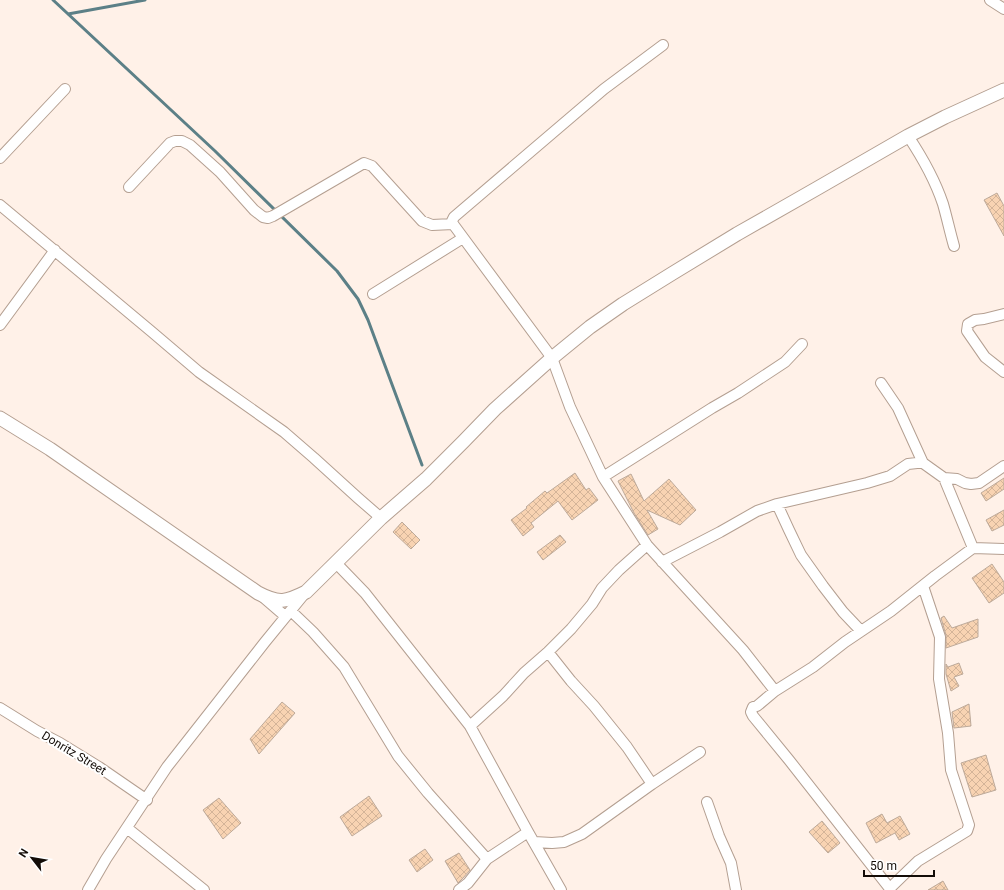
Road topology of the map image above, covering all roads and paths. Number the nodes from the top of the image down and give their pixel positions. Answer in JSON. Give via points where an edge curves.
{"nodes":[{"id":1,"x":990,"y":0,"type":"edge"},
{"id":2,"x":1004,"y":9,"type":"edge"},
{"id":3,"x":663,"y":45,"type":"dead end"},
{"id":4,"x":65,"y":89,"type":"dead end"},
{"id":5,"x":1004,"y":90,"type":"edge"},
{"id":6,"x":908,"y":136,"type":"junction"},
{"id":7,"x":0,"y":158,"type":"edge"},
{"id":8,"x":129,"y":187,"type":"dead end"},
{"id":9,"x":0,"y":204,"type":"edge"},
{"id":10,"x":452,"y":224,"type":"junction"},
{"id":11,"x":463,"y":238,"type":"junction"},
{"id":12,"x":954,"y":246,"type":"dead end"},
{"id":13,"x":56,"y":250,"type":"junction"},
{"id":14,"x":373,"y":294,"type":"dead end"},
{"id":15,"x":1004,"y":314,"type":"edge"},
{"id":16,"x":0,"y":324,"type":"edge"},
{"id":17,"x":802,"y":344,"type":"dead end"},
{"id":18,"x":552,"y":358,"type":"junction"},
{"id":19,"x":1004,"y":372,"type":"edge"},
{"id":20,"x":881,"y":383,"type":"dead end"},
{"id":21,"x":0,"y":418,"type":"edge"},
{"id":22,"x":923,"y":463,"type":"junction"},
{"id":23,"x":1004,"y":466,"type":"edge"},
{"id":24,"x":603,"y":477,"type":"junction"},
{"id":25,"x":944,"y":478,"type":"junction"},
{"id":26,"x":777,"y":504,"type":"junction"},
{"id":27,"x":381,"y":518,"type":"junction"},
{"id":28,"x":647,"y":545,"type":"junction"},
{"id":29,"x":973,"y":548,"type":"junction"},
{"id":30,"x":1004,"y":549,"type":"edge"},
{"id":31,"x":662,"y":562,"type":"junction"},
{"id":32,"x":336,"y":563,"type":"junction"},
{"id":33,"x":922,"y":586,"type":"junction"},
{"id":34,"x":306,"y":592,"type":"junction"},
{"id":35,"x":258,"y":593,"type":"junction"},
{"id":36,"x":288,"y":613,"type":"junction"},
{"id":37,"x":860,"y":631,"type":"junction"},
{"id":38,"x":548,"y":652,"type":"junction"},
{"id":39,"x":775,"y":691,"type":"junction"},
{"id":40,"x":0,"y":708,"type":"edge"},
{"id":41,"x":470,"y":726,"type":"junction"},
{"id":42,"x":700,"y":752,"type":"dead end"},
{"id":43,"x":652,"y":784,"type":"junction"},
{"id":44,"x":147,"y":800,"type":"junction"},
{"id":45,"x":707,"y":802,"type":"dead end"},
{"id":46,"x":127,"y":828,"type":"junction"},
{"id":47,"x":528,"y":832,"type":"junction"},
{"id":48,"x":534,"y":842,"type":"junction"},
{"id":49,"x":487,"y":859,"type":"junction"},
{"id":50,"x":891,"y":889,"type":"edge"},
{"id":51,"x":88,"y":890,"type":"edge"},
{"id":52,"x":204,"y":890,"type":"edge"},
{"id":53,"x":459,"y":890,"type":"edge"},
{"id":54,"x":561,"y":890,"type":"edge"},
{"id":55,"x":736,"y":890,"type":"edge"}],
"edges":[{"from":1,"to":2,"type":"street"},
{"from":3,"to":10,"type":"street","via":[[586,104],[454,217]]},
{"from":4,"to":7,"type":"street"},
{"from":5,"to":6,"type":"street"},
{"from":6,"to":12,"type":"street","via":[[938,192]]},
{"from":6,"to":18,"type":"street","via":[[744,230],[623,304]]},
{"from":8,"to":10,"type":"street","via":[[170,143],[182,141],[220,172],[263,217],[273,216],[364,163],[372,166],[422,221]]},
{"from":9,"to":13,"type":"street"},
{"from":10,"to":11,"type":"street"},
{"from":11,"to":14,"type":"street"},
{"from":11,"to":18,"type":"street"},
{"from":13,"to":16,"type":"street"},
{"from":13,"to":27,"type":"street","via":[[199,372],[284,432]]},
{"from":15,"to":19,"type":"street","via":[[975,320],[968,324],[967,332],[985,357]]},
{"from":17,"to":24,"type":"street","via":[[785,362]]},
{"from":18,"to":24,"type":"street","via":[[570,407]]},
{"from":18,"to":27,"type":"street","via":[[495,409],[426,479]]},
{"from":20,"to":22,"type":"street","via":[[898,408]]},
{"from":21,"to":35,"type":"street","via":[[50,449]]},
{"from":22,"to":25,"type":"street"},
{"from":22,"to":26,"type":"street","via":[[908,464],[890,476],[867,483]]},
{"from":23,"to":25,"type":"street","via":[[979,483],[971,484]]},
{"from":24,"to":28,"type":"street"},
{"from":25,"to":29,"type":"street"},
{"from":26,"to":31,"type":"street","via":[[757,511]]},
{"from":26,"to":37,"type":"street","via":[[801,555]]},
{"from":27,"to":32,"type":"street"},
{"from":28,"to":31,"type":"street"},
{"from":28,"to":38,"type":"street","via":[[602,588],[572,629]]},
{"from":29,"to":30,"type":"street"},
{"from":29,"to":33,"type":"street"},
{"from":31,"to":39,"type":"street","via":[[743,650]]},
{"from":32,"to":34,"type":"street"},
{"from":32,"to":41,"type":"street","via":[[365,593]]},
{"from":33,"to":37,"type":"street","via":[[891,612]]},
{"from":33,"to":50,"type":"street","via":[[940,637],[939,679],[951,770],[969,825],[966,831],[918,862]]},
{"from":34,"to":35,"type":"street","via":[[285,601],[269,599]]},
{"from":34,"to":36,"type":"street"},
{"from":35,"to":36,"type":"street"},
{"from":36,"to":44,"type":"street","via":[[189,738]]},
{"from":36,"to":49,"type":"street","via":[[313,632],[344,667],[398,756]]},
{"from":37,"to":39,"type":"street","via":[[813,668]]},
{"from":38,"to":41,"type":"street"},
{"from":38,"to":43,"type":"street","via":[[622,741]]},
{"from":39,"to":50,"type":"street","via":[[753,707],[751,714]]},
{"from":40,"to":44,"type":"street","name":"Donritz Street","via":[[99,767]]},
{"from":41,"to":47,"type":"street"},
{"from":42,"to":43,"type":"street"},
{"from":43,"to":48,"type":"street","via":[[582,834],[564,842]]},
{"from":44,"to":46,"type":"street"},
{"from":45,"to":55,"type":"street","via":[[731,863]]},
{"from":46,"to":51,"type":"street"},
{"from":46,"to":52,"type":"street"},
{"from":47,"to":48,"type":"street"},
{"from":47,"to":49,"type":"street"},
{"from":48,"to":54,"type":"street"},
{"from":49,"to":53,"type":"street"}]}
